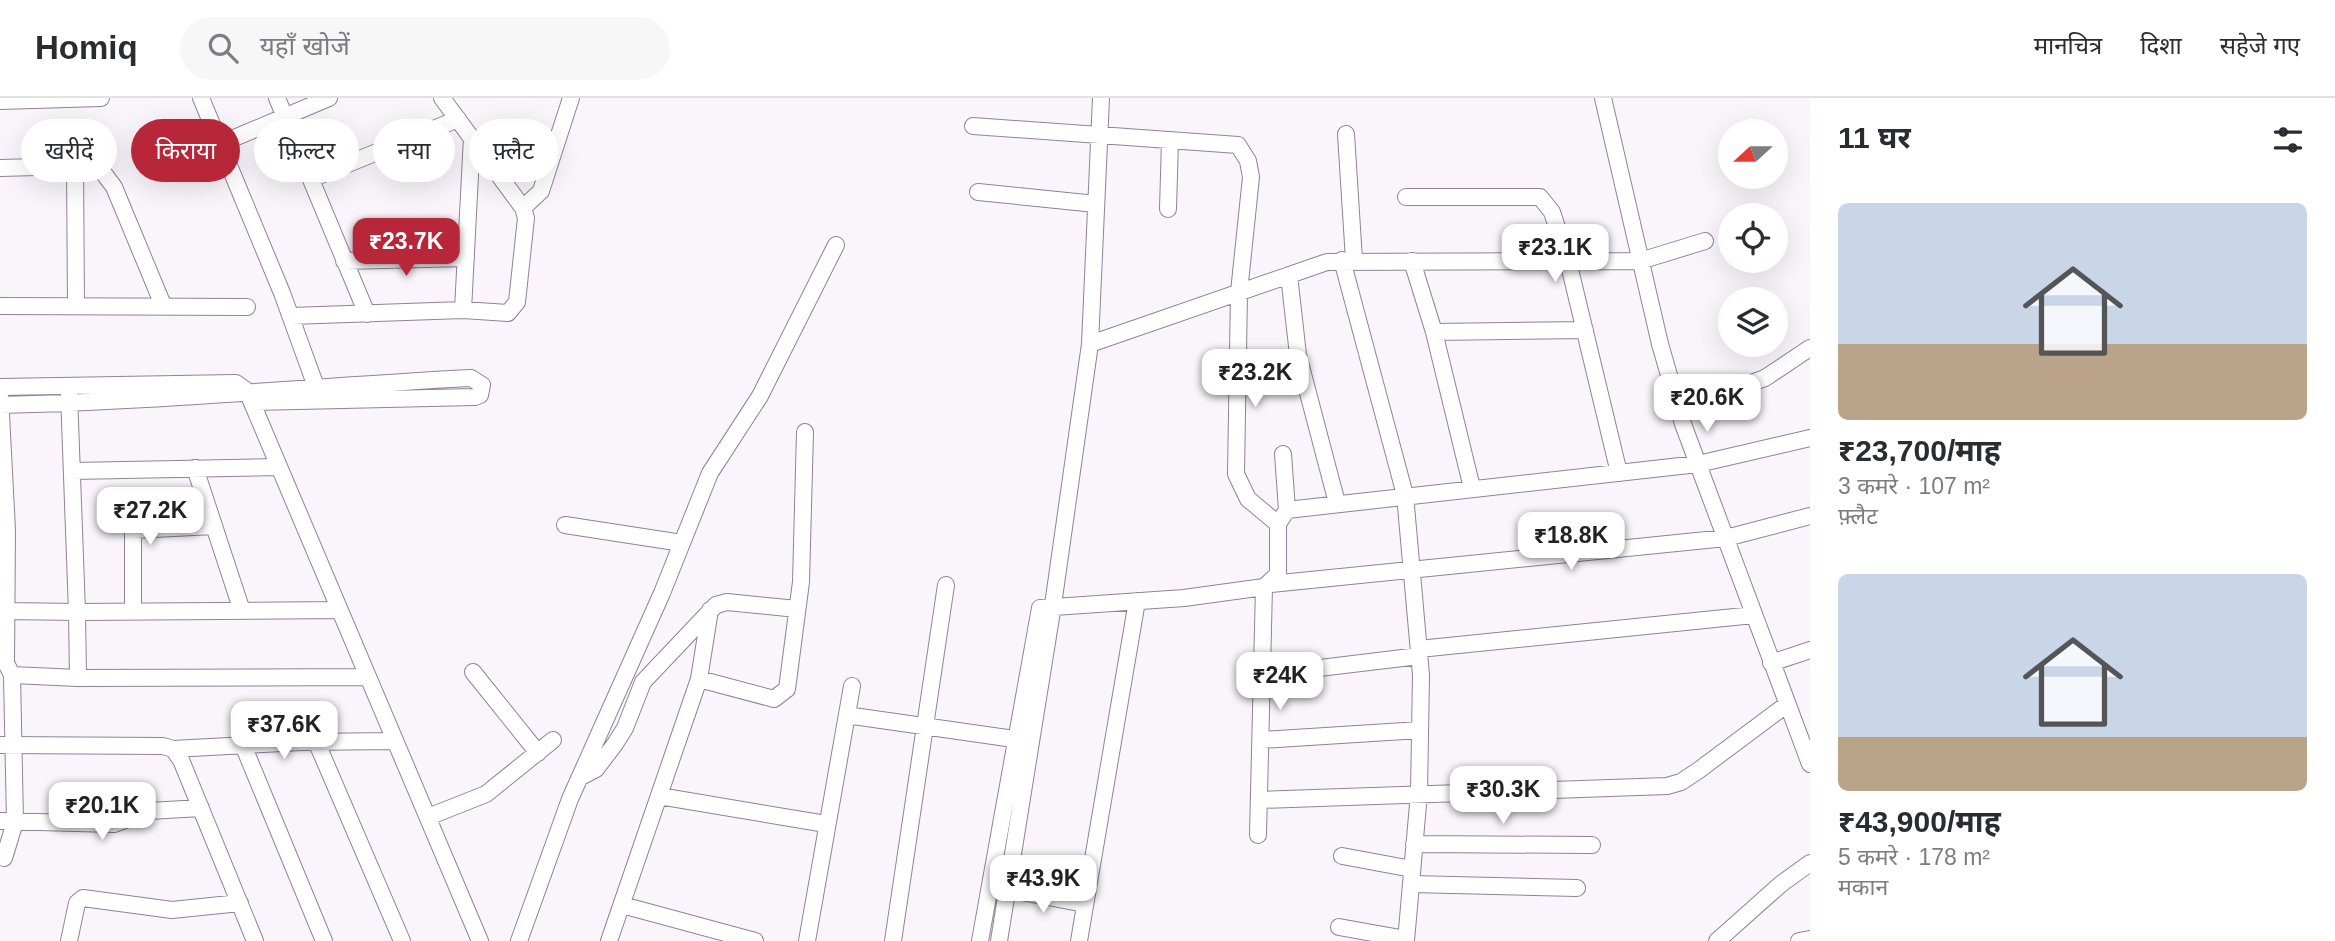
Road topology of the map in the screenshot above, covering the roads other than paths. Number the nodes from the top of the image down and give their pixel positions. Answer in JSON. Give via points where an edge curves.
{"nodes":[{"id":1,"x":101,"y":98,"type":"edge"},
{"id":2,"x":201,"y":98,"type":"edge"},
{"id":3,"x":277,"y":98,"type":"edge"},
{"id":4,"x":329,"y":98,"type":"edge"},
{"id":5,"x":442,"y":98,"type":"edge"},
{"id":6,"x":571,"y":98,"type":"edge"},
{"id":7,"x":1101,"y":98,"type":"edge"},
{"id":8,"x":1603,"y":98,"type":"edge"},
{"id":9,"x":0,"y":101,"type":"edge"},
{"id":10,"x":285,"y":117,"type":"junction"},
{"id":11,"x":210,"y":119,"type":"edge"},
{"id":12,"x":458,"y":119,"type":"junction"},
{"id":13,"x":973,"y":126,"type":"dead end"},
{"id":14,"x":469,"y":133,"type":"edge"},
{"id":15,"x":1346,"y":134,"type":"dead end"},
{"id":16,"x":1099,"y":135,"type":"junction"},
{"id":17,"x":240,"y":136,"type":"edge"},
{"id":18,"x":1170,"y":140,"type":"junction"},
{"id":19,"x":359,"y":159,"type":"edge"},
{"id":20,"x":21,"y":167,"type":"edge"},
{"id":21,"x":0,"y":168,"type":"edge"},
{"id":22,"x":75,"y":182,"type":"edge"},
{"id":23,"x":111,"y":182,"type":"edge"},
{"id":24,"x":235,"y":182,"type":"edge"},
{"id":25,"x":312,"y":182,"type":"edge"},
{"id":26,"x":470,"y":182,"type":"edge"},
{"id":27,"x":504,"y":182,"type":"edge"},
{"id":28,"x":978,"y":192,"type":"dead end"},
{"id":29,"x":1406,"y":197,"type":"dead end"},
{"id":30,"x":1096,"y":204,"type":"junction"},
{"id":31,"x":523,"y":208,"type":"junction"},
{"id":32,"x":1168,"y":209,"type":"dead end"},
{"id":33,"x":1705,"y":241,"type":"dead end"},
{"id":34,"x":836,"y":245,"type":"dead end"},
{"id":35,"x":466,"y":258,"type":"junction"},
{"id":36,"x":1348,"y":260,"type":"junction"},
{"id":37,"x":344,"y":261,"type":"junction"},
{"id":38,"x":1412,"y":261,"type":"junction"},
{"id":39,"x":1568,"y":261,"type":"junction"},
{"id":40,"x":1640,"y":261,"type":"junction"},
{"id":41,"x":1289,"y":275,"type":"junction"},
{"id":42,"x":1239,"y":292,"type":"junction"},
{"id":43,"x":163,"y":305,"type":"junction"},
{"id":44,"x":0,"y":306,"type":"edge"},
{"id":45,"x":76,"y":306,"type":"junction"},
{"id":46,"x":247,"y":307,"type":"dead end"},
{"id":47,"x":463,"y":310,"type":"junction"},
{"id":48,"x":367,"y":314,"type":"junction"},
{"id":49,"x":290,"y":316,"type":"junction"},
{"id":50,"x":1585,"y":330,"type":"junction"},
{"id":51,"x":1434,"y":332,"type":"junction"},
{"id":52,"x":1090,"y":344,"type":"junction"},
{"id":53,"x":1810,"y":348,"type":"edge"},
{"id":54,"x":319,"y":393,"type":"junction"},
{"id":55,"x":69,"y":394,"type":"junction"},
{"id":56,"x":249,"y":396,"type":"junction"},
{"id":57,"x":0,"y":397,"type":"edge"},
{"id":58,"x":1679,"y":410,"type":"junction"},
{"id":59,"x":804,"y":432,"type":"dead end"},
{"id":60,"x":1810,"y":438,"type":"edge"},
{"id":61,"x":1283,"y":454,"type":"dead end"},
{"id":62,"x":1698,"y":464,"type":"junction"},
{"id":63,"x":277,"y":467,"type":"junction"},
{"id":64,"x":195,"y":468,"type":"junction"},
{"id":65,"x":72,"y":471,"type":"junction"},
{"id":66,"x":1619,"y":472,"type":"junction"},
{"id":67,"x":3,"y":475,"type":"edge"},
{"id":68,"x":1472,"y":488,"type":"junction"},
{"id":69,"x":1405,"y":495,"type":"junction"},
{"id":70,"x":1338,"y":503,"type":"junction"},
{"id":71,"x":1287,"y":510,"type":"junction"},
{"id":72,"x":1810,"y":516,"type":"edge"},
{"id":73,"x":1278,"y":524,"type":"junction"},
{"id":74,"x":565,"y":525,"type":"dead end"},
{"id":75,"x":214,"y":526,"type":"junction"},
{"id":76,"x":4,"y":530,"type":"edge"},
{"id":77,"x":1726,"y":538,"type":"junction"},
{"id":78,"x":682,"y":543,"type":"junction"},
{"id":79,"x":1412,"y":570,"type":"junction"},
{"id":80,"x":946,"y":585,"type":"dead end"},
{"id":81,"x":1267,"y":586,"type":"junction"},
{"id":82,"x":1137,"y":600,"type":"junction"},
{"id":83,"x":1053,"y":605,"type":"junction"},
{"id":84,"x":797,"y":609,"type":"junction"},
{"id":85,"x":338,"y":610,"type":"junction"},
{"id":86,"x":710,"y":610,"type":"junction"},
{"id":87,"x":6,"y":611,"type":"junction"},
{"id":88,"x":133,"y":611,"type":"junction"},
{"id":89,"x":242,"y":611,"type":"junction"},
{"id":90,"x":77,"y":612,"type":"junction"},
{"id":91,"x":1754,"y":615,"type":"junction"},
{"id":92,"x":1810,"y":650,"type":"edge"},
{"id":93,"x":1419,"y":652,"type":"junction"},
{"id":94,"x":1771,"y":663,"type":"junction"},
{"id":95,"x":473,"y":672,"type":"dead end"},
{"id":96,"x":1262,"y":675,"type":"junction"},
{"id":97,"x":12,"y":676,"type":"junction"},
{"id":98,"x":367,"y":677,"type":"junction"},
{"id":99,"x":79,"y":678,"type":"junction"},
{"id":100,"x":699,"y":679,"type":"junction"},
{"id":101,"x":852,"y":685,"type":"dead end"},
{"id":102,"x":1786,"y":705,"type":"junction"},
{"id":103,"x":846,"y":720,"type":"junction"},
{"id":104,"x":925,"y":726,"type":"junction"},
{"id":105,"x":1420,"y":730,"type":"junction"},
{"id":106,"x":1014,"y":738,"type":"junction"},
{"id":107,"x":552,"y":740,"type":"dead end"},
{"id":108,"x":1262,"y":740,"type":"junction"},
{"id":109,"x":316,"y":741,"type":"junction"},
{"id":110,"x":395,"y":741,"type":"junction"},
{"id":111,"x":6,"y":744,"type":"edge"},
{"id":112,"x":243,"y":745,"type":"junction"},
{"id":113,"x":173,"y":749,"type":"junction"},
{"id":114,"x":538,"y":753,"type":"junction"},
{"id":115,"x":1810,"y":764,"type":"edge"},
{"id":116,"x":579,"y":778,"type":"junction"},
{"id":117,"x":1419,"y":793,"type":"junction"},
{"id":118,"x":659,"y":796,"type":"junction"},
{"id":119,"x":1259,"y":800,"type":"junction"},
{"id":120,"x":201,"y":808,"type":"junction"},
{"id":121,"x":428,"y":817,"type":"junction"},
{"id":122,"x":8,"y":822,"type":"edge"},
{"id":123,"x":826,"y":824,"type":"junction"},
{"id":124,"x":1258,"y":835,"type":"dead end"},
{"id":125,"x":1414,"y":844,"type":"junction"},
{"id":126,"x":1592,"y":845,"type":"dead end"},
{"id":127,"x":1342,"y":856,"type":"dead end"},
{"id":128,"x":4,"y":858,"type":"dead end"},
{"id":129,"x":1810,"y":863,"type":"edge"},
{"id":130,"x":1411,"y":877,"type":"junction"},
{"id":131,"x":1577,"y":888,"type":"dead end"},
{"id":132,"x":1007,"y":889,"type":"junction"},
{"id":133,"x":240,"y":903,"type":"junction"},
{"id":134,"x":1085,"y":904,"type":"junction"},
{"id":135,"x":622,"y":905,"type":"junction"},
{"id":136,"x":1339,"y":927,"type":"dead end"},
{"id":137,"x":1810,"y":939,"type":"edge"},
{"id":138,"x":983,"y":940,"type":"edge"},
{"id":139,"x":1406,"y":940,"type":"edge"},
{"id":140,"x":69,"y":941,"type":"edge"},
{"id":141,"x":255,"y":941,"type":"edge"},
{"id":142,"x":324,"y":941,"type":"edge"},
{"id":143,"x":402,"y":941,"type":"edge"},
{"id":144,"x":480,"y":941,"type":"edge"},
{"id":145,"x":519,"y":941,"type":"edge"},
{"id":146,"x":609,"y":941,"type":"edge"},
{"id":147,"x":755,"y":941,"type":"edge"},
{"id":148,"x":807,"y":941,"type":"edge"},
{"id":149,"x":893,"y":941,"type":"edge"},
{"id":150,"x":999,"y":941,"type":"edge"},
{"id":151,"x":1079,"y":941,"type":"edge"},
{"id":152,"x":1717,"y":941,"type":"edge"},
{"id":153,"x":1799,"y":941,"type":"edge"}],
"edges":[{"from":1,"to":9,"type":"street"},
{"from":2,"to":11,"type":"street"},
{"from":3,"to":10,"type":"street"},
{"from":4,"to":10,"type":"street"},
{"from":5,"to":12,"type":"street"},
{"from":6,"to":31,"type":"street","via":[[541,191]]},
{"from":7,"to":16,"type":"street"},
{"from":8,"to":40,"type":"street"},
{"from":10,"to":17,"type":"street"},
{"from":12,"to":14,"type":"street"},
{"from":12,"to":19,"type":"street"},
{"from":13,"to":16,"type":"street"},
{"from":15,"to":36,"type":"street"},
{"from":16,"to":18,"type":"street"},
{"from":16,"to":30,"type":"street"},
{"from":18,"to":32,"type":"street"},
{"from":18,"to":42,"type":"street","via":[[1243,149],[1251,177]]},
{"from":20,"to":21,"type":"street"},
{"from":22,"to":45,"type":"street"},
{"from":23,"to":43,"type":"street"},
{"from":24,"to":49,"type":"street"},
{"from":25,"to":37,"type":"street"},
{"from":26,"to":35,"type":"street"},
{"from":27,"to":31,"type":"street"},
{"from":28,"to":30,"type":"street"},
{"from":29,"to":39,"type":"street","via":[[1540,197],[1552,212]]},
{"from":30,"to":52,"type":"street"},
{"from":31,"to":47,"type":"street","via":[[526,218],[513,310]]},
{"from":33,"to":40,"type":"street"},
{"from":34,"to":78,"type":"street","via":[[760,396],[710,473]]},
{"from":35,"to":37,"type":"street"},
{"from":35,"to":47,"type":"street"},
{"from":36,"to":38,"type":"street"},
{"from":36,"to":41,"type":"street"},
{"from":36,"to":69,"type":"street"},
{"from":37,"to":48,"type":"street"},
{"from":38,"to":39,"type":"street"},
{"from":38,"to":51,"type":"street"},
{"from":39,"to":40,"type":"street"},
{"from":39,"to":50,"type":"street"},
{"from":40,"to":58,"type":"street"},
{"from":41,"to":42,"type":"street"},
{"from":41,"to":70,"type":"street","via":[[1298,355]]},
{"from":42,"to":52,"type":"street"},
{"from":42,"to":73,"type":"street","via":[[1236,474],[1248,499]]},
{"from":43,"to":45,"type":"street"},
{"from":43,"to":46,"type":"street"},
{"from":44,"to":45,"type":"street"},
{"from":47,"to":48,"type":"street"},
{"from":48,"to":49,"type":"street"},
{"from":49,"to":54,"type":"street"},
{"from":50,"to":51,"type":"street"},
{"from":50,"to":66,"type":"street"},
{"from":51,"to":68,"type":"street"},
{"from":52,"to":83,"type":"street"},
{"from":53,"to":58,"type":"street","via":[[1765,378]]},
{"from":54,"to":54,"type":"street","via":[[471,378],[482,385],[475,397]]},
{"from":54,"to":56,"type":"street"},
{"from":55,"to":56,"type":"street","via":[[236,383]]},
{"from":55,"to":57,"type":"street"},
{"from":55,"to":65,"type":"street"},
{"from":56,"to":63,"type":"street"},
{"from":57,"to":67,"type":"street"},
{"from":58,"to":62,"type":"street"},
{"from":59,"to":84,"type":"street"},
{"from":60,"to":62,"type":"street"},
{"from":61,"to":71,"type":"street"},
{"from":62,"to":66,"type":"street"},
{"from":62,"to":77,"type":"street"},
{"from":63,"to":64,"type":"street"},
{"from":63,"to":85,"type":"street"},
{"from":64,"to":65,"type":"street"},
{"from":64,"to":75,"type":"street"},
{"from":65,"to":90,"type":"street"},
{"from":66,"to":68,"type":"street"},
{"from":67,"to":76,"type":"street"},
{"from":68,"to":69,"type":"street"},
{"from":69,"to":70,"type":"street"},
{"from":69,"to":79,"type":"street"},
{"from":70,"to":71,"type":"street"},
{"from":71,"to":73,"type":"street"},
{"from":72,"to":77,"type":"street"},
{"from":73,"to":81,"type":"street","via":[[1278,574]]},
{"from":74,"to":78,"type":"street"},
{"from":75,"to":88,"type":"street","via":[[133,530]]},
{"from":75,"to":89,"type":"street"},
{"from":76,"to":87,"type":"street"},
{"from":77,"to":79,"type":"street"},
{"from":77,"to":91,"type":"street"},
{"from":78,"to":116,"type":"street"},
{"from":79,"to":81,"type":"street"},
{"from":79,"to":93,"type":"street"},
{"from":80,"to":104,"type":"street"},
{"from":81,"to":82,"type":"street"},
{"from":81,"to":96,"type":"street"},
{"from":82,"to":83,"type":"street"},
{"from":82,"to":134,"type":"street"},
{"from":83,"to":106,"type":"street","via":[[1037,612]]},
{"from":83,"to":132,"type":"street"},
{"from":84,"to":86,"type":"street","via":[[727,602]]},
{"from":84,"to":100,"type":"street","via":[[783,695],[774,699]]},
{"from":85,"to":89,"type":"street"},
{"from":85,"to":98,"type":"street"},
{"from":86,"to":100,"type":"street"},
{"from":86,"to":116,"type":"street","via":[[643,682],[615,744],[596,769]]},
{"from":87,"to":90,"type":"street"},
{"from":87,"to":97,"type":"street","via":[[6,663]]},
{"from":88,"to":89,"type":"street"},
{"from":88,"to":90,"type":"street"},
{"from":90,"to":99,"type":"street"},
{"from":91,"to":93,"type":"street"},
{"from":91,"to":94,"type":"street"},
{"from":92,"to":94,"type":"street"},
{"from":93,"to":96,"type":"street"},
{"from":93,"to":105,"type":"street"},
{"from":94,"to":102,"type":"street"},
{"from":95,"to":114,"type":"street"},
{"from":96,"to":108,"type":"street"},
{"from":97,"to":99,"type":"street"},
{"from":97,"to":111,"type":"street"},
{"from":98,"to":99,"type":"street"},
{"from":98,"to":110,"type":"street"},
{"from":100,"to":118,"type":"street"},
{"from":101,"to":103,"type":"street"},
{"from":102,"to":115,"type":"street"},
{"from":102,"to":117,"type":"street","via":[[1699,770],[1667,786]]},
{"from":103,"to":104,"type":"street","via":[[853,716]]},
{"from":103,"to":123,"type":"street"},
{"from":104,"to":106,"type":"street"},
{"from":104,"to":149,"type":"street"},
{"from":105,"to":108,"type":"street"},
{"from":105,"to":117,"type":"street"},
{"from":106,"to":138,"type":"street"},
{"from":107,"to":114,"type":"street"},
{"from":108,"to":119,"type":"street"},
{"from":109,"to":110,"type":"street"},
{"from":109,"to":112,"type":"street"},
{"from":109,"to":143,"type":"street"},
{"from":110,"to":121,"type":"street"},
{"from":111,"to":113,"type":"street"},
{"from":111,"to":122,"type":"street"},
{"from":112,"to":113,"type":"street"},
{"from":112,"to":142,"type":"street"},
{"from":113,"to":120,"type":"street"},
{"from":114,"to":121,"type":"street","via":[[486,794]]},
{"from":116,"to":145,"type":"street"},
{"from":117,"to":119,"type":"street"},
{"from":117,"to":125,"type":"street"},
{"from":118,"to":123,"type":"street"},
{"from":118,"to":135,"type":"street"},
{"from":119,"to":124,"type":"street"},
{"from":120,"to":122,"type":"street","via":[[149,811],[114,824]]},
{"from":120,"to":133,"type":"street"},
{"from":121,"to":144,"type":"street"},
{"from":122,"to":128,"type":"street"},
{"from":123,"to":148,"type":"street"},
{"from":125,"to":126,"type":"street"},
{"from":125,"to":130,"type":"street"},
{"from":127,"to":130,"type":"street"},
{"from":129,"to":152,"type":"street"},
{"from":130,"to":131,"type":"street"},
{"from":130,"to":139,"type":"street"},
{"from":132,"to":134,"type":"street"},
{"from":132,"to":150,"type":"street"},
{"from":133,"to":140,"type":"street","via":[[172,910],[83,898],[77,903]]},
{"from":133,"to":141,"type":"street"},
{"from":134,"to":151,"type":"street"},
{"from":135,"to":146,"type":"street"},
{"from":135,"to":147,"type":"street"},
{"from":136,"to":139,"type":"street"},
{"from":137,"to":153,"type":"street"}]}
